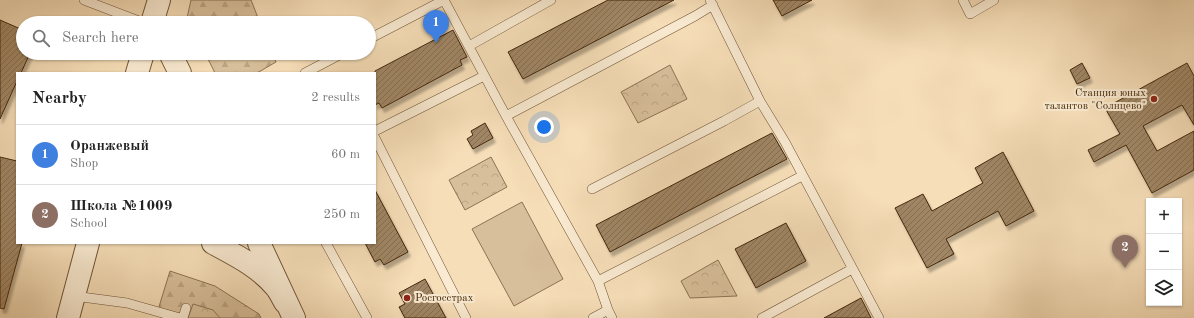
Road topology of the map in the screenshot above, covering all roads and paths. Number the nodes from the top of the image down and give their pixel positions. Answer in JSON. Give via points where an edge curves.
{"nodes":[{"id":1,"x":84,"y":0,"type":"edge"},
{"id":2,"x":444,"y":0,"type":"edge"},
{"id":3,"x":551,"y":0,"type":"edge"},
{"id":4,"x":963,"y":0,"type":"edge"},
{"id":5,"x":994,"y":0,"type":"edge"},
{"id":6,"x":712,"y":3,"type":"edge"},
{"id":7,"x":154,"y":16,"type":"edge"},
{"id":8,"x":376,"y":36,"type":"edge"},
{"id":9,"x":469,"y":46,"type":"junction"},
{"id":10,"x":174,"y":60,"type":"edge"},
{"id":11,"x":330,"y":60,"type":"edge"},
{"id":12,"x":180,"y":72,"type":"edge"},
{"id":13,"x":307,"y":72,"type":"edge"},
{"id":14,"x":484,"y":76,"type":"junction"},
{"id":15,"x":760,"y":101,"type":"junction"},
{"id":16,"x":506,"y":116,"type":"junction"},
{"id":17,"x":376,"y":130,"type":"edge"},
{"id":18,"x":376,"y":140,"type":"edge"},
{"id":19,"x":802,"y":176,"type":"junction"},
{"id":20,"x":592,"y":188,"type":"dead end"},
{"id":21,"x":88,"y":244,"type":"edge"},
{"id":22,"x":215,"y":244,"type":"edge"},
{"id":23,"x":259,"y":244,"type":"edge"},
{"id":24,"x":327,"y":244,"type":"edge"},
{"id":25,"x":852,"y":269,"type":"junction"},
{"id":26,"x":598,"y":281,"type":"junction"},
{"id":27,"x":74,"y":296,"type":"junction"},
{"id":28,"x":186,"y":308,"type":"dead end"},
{"id":29,"x":289,"y":310,"type":"edge"},
{"id":30,"x":610,"y":314,"type":"edge"},
{"id":31,"x":68,"y":318,"type":"edge"},
{"id":32,"x":180,"y":318,"type":"edge"},
{"id":33,"x":183,"y":318,"type":"edge"},
{"id":34,"x":367,"y":318,"type":"edge"},
{"id":35,"x":466,"y":318,"type":"edge"},
{"id":36,"x":593,"y":318,"type":"edge"},
{"id":37,"x":762,"y":318,"type":"edge"},
{"id":38,"x":880,"y":318,"type":"edge"}],
"edges":[{"from":1,"to":7,"type":"lane"},
{"from":2,"to":8,"type":"lane"},
{"from":2,"to":9,"type":"lane"},
{"from":3,"to":9,"type":"lane"},
{"from":4,"to":5,"type":"lane","via":[[970,14]]},
{"from":6,"to":15,"type":"lane"},
{"from":6,"to":16,"type":"lane","via":[[695,16]]},
{"from":9,"to":14,"type":"lane"},
{"from":10,"to":12,"type":"street"},
{"from":11,"to":13,"type":"lane"},
{"from":14,"to":16,"type":"lane"},
{"from":14,"to":17,"type":"lane"},
{"from":15,"to":19,"type":"lane"},
{"from":15,"to":20,"type":"lane"},
{"from":16,"to":26,"type":"lane"},
{"from":18,"to":35,"type":"lane"},
{"from":19,"to":25,"type":"lane"},
{"from":19,"to":26,"type":"lane"},
{"from":21,"to":27,"type":"street"},
{"from":22,"to":29,"type":"street","via":[[262,273],[276,287]]},
{"from":23,"to":29,"type":"street"},
{"from":24,"to":34,"type":"lane"},
{"from":25,"to":37,"type":"lane"},
{"from":25,"to":38,"type":"lane"},
{"from":26,"to":30,"type":"lane"},
{"from":27,"to":31,"type":"street"},
{"from":27,"to":32,"type":"lane","via":[[127,303]]},
{"from":28,"to":33,"type":"lane"},
{"from":30,"to":36,"type":"lane"}]}
